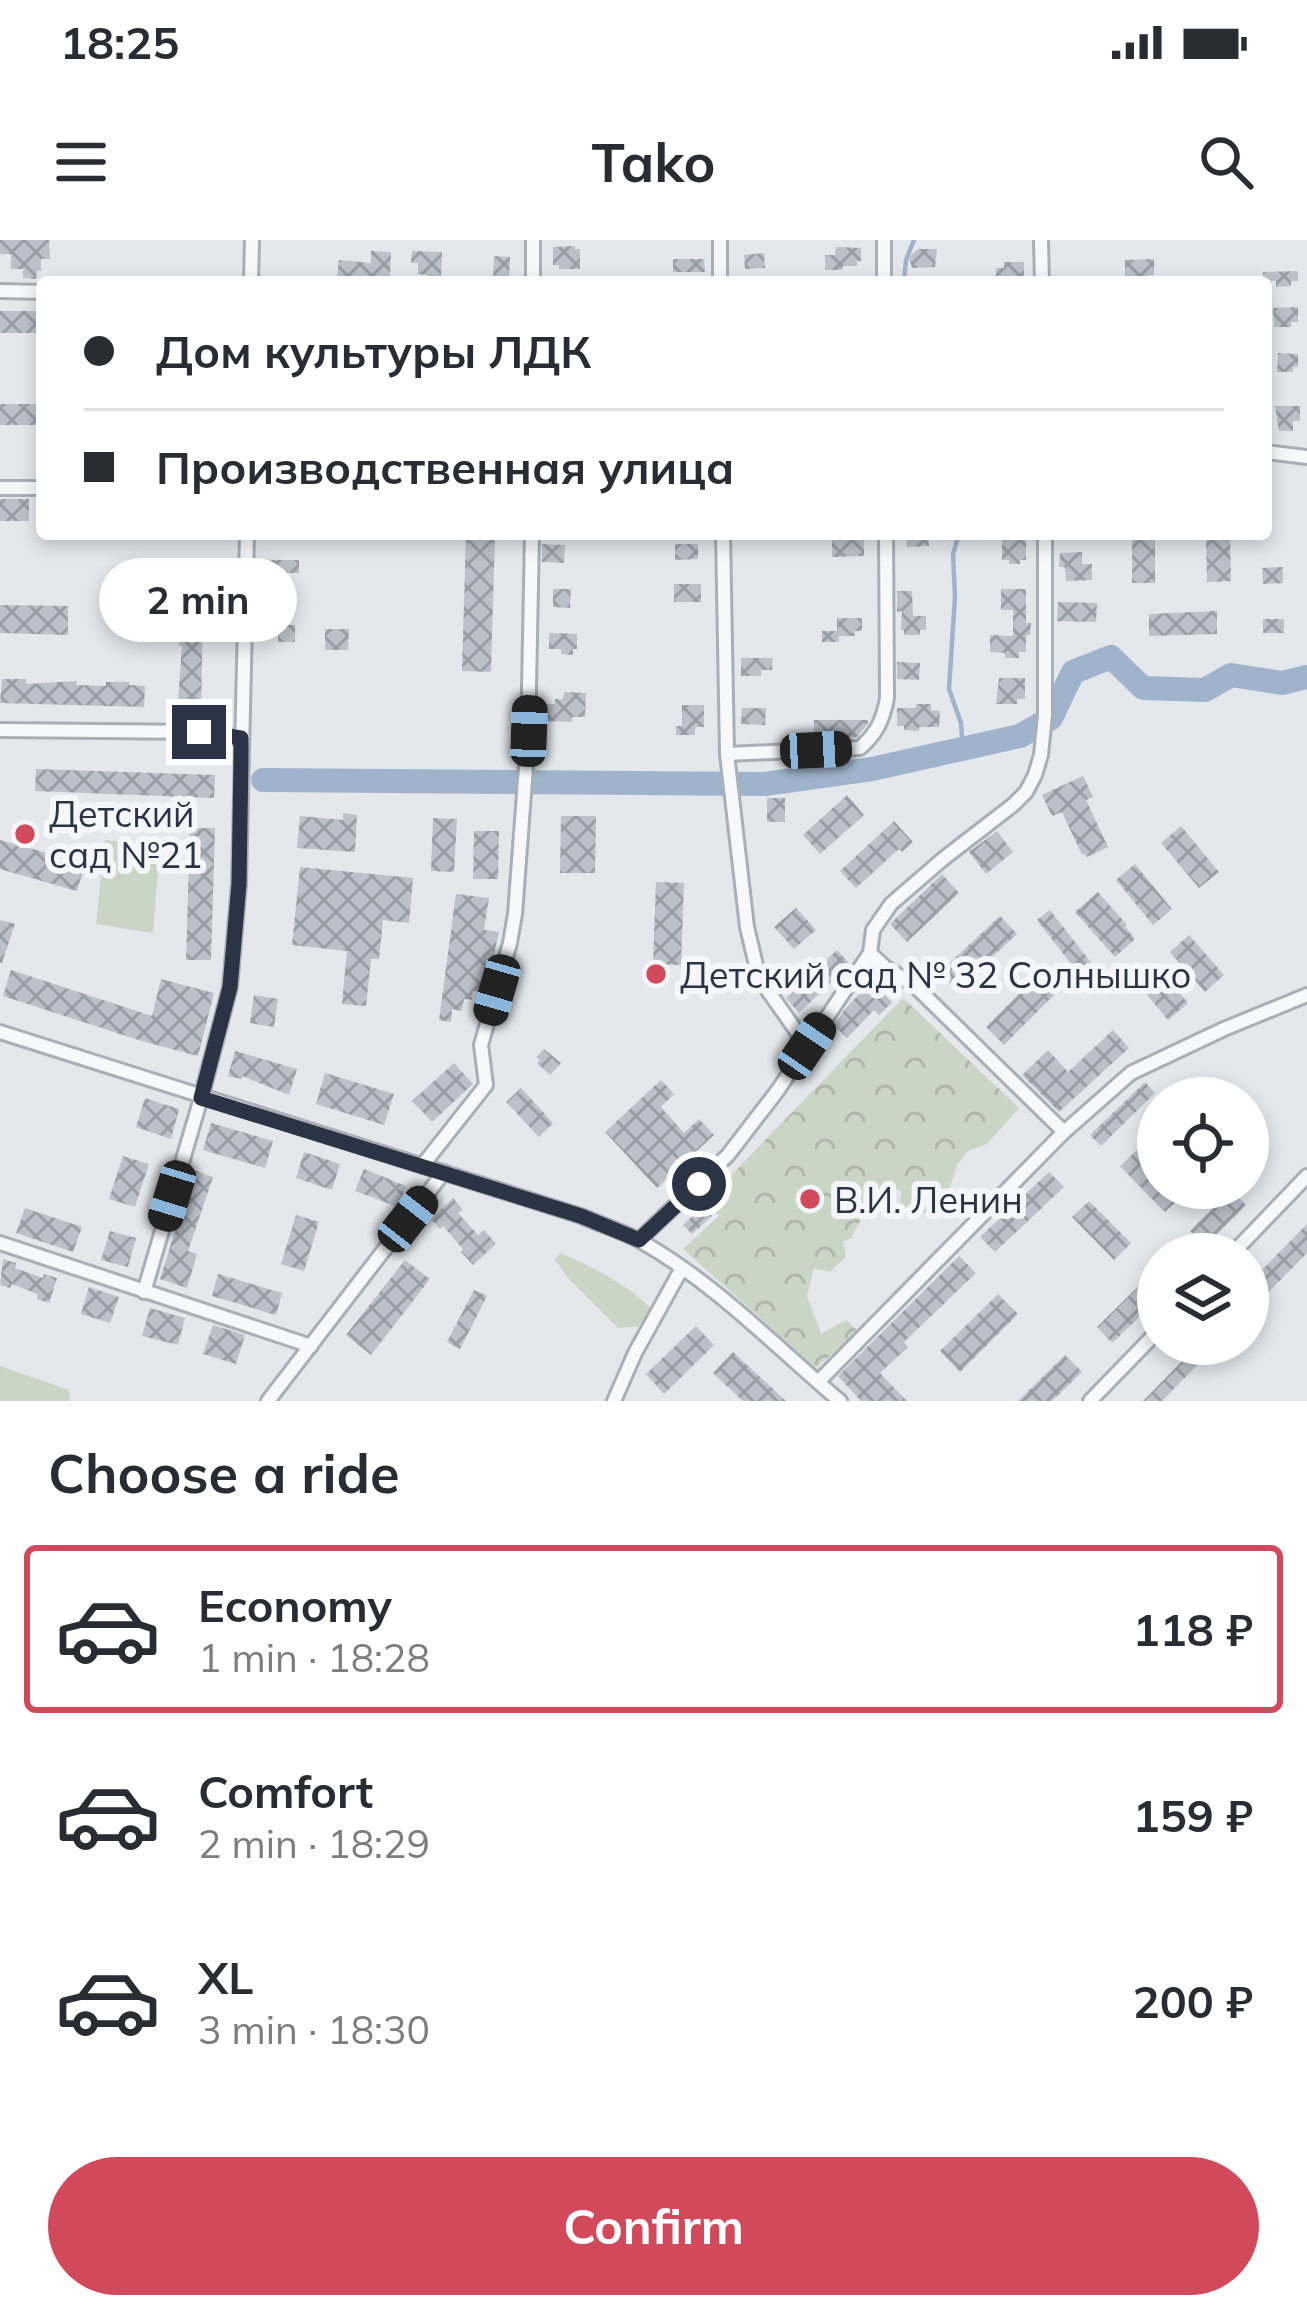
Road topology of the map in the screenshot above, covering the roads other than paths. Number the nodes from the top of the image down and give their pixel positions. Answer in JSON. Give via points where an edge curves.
{"nodes":[{"id":1,"x":252,"y":240,"type":"edge"},
{"id":2,"x":533,"y":240,"type":"edge"},
{"id":3,"x":720,"y":240,"type":"edge"},
{"id":4,"x":884,"y":240,"type":"edge"},
{"id":5,"x":1041,"y":240,"type":"edge"},
{"id":6,"x":251,"y":276,"type":"edge"},
{"id":7,"x":533,"y":276,"type":"edge"},
{"id":8,"x":720,"y":276,"type":"edge"},
{"id":9,"x":884,"y":276,"type":"edge"},
{"id":10,"x":1042,"y":276,"type":"edge"},
{"id":11,"x":0,"y":291,"type":"edge"},
{"id":12,"x":36,"y":292,"type":"edge"},
{"id":13,"x":1272,"y":453,"type":"edge"},
{"id":14,"x":1307,"y":457,"type":"edge"},
{"id":15,"x":0,"y":488,"type":"edge"},
{"id":16,"x":36,"y":488,"type":"edge"},
{"id":17,"x":247,"y":540,"type":"edge"},
{"id":18,"x":532,"y":540,"type":"edge"},
{"id":19,"x":723,"y":540,"type":"edge"},
{"id":20,"x":886,"y":540,"type":"edge"},
{"id":21,"x":1045,"y":540,"type":"edge"},
{"id":22,"x":0,"y":730,"type":"edge"},
{"id":23,"x":241,"y":738,"type":"junction"},
{"id":24,"x":727,"y":754,"type":"junction"},
{"id":25,"x":870,"y":953,"type":"junction"},
{"id":26,"x":1307,"y":995,"type":"edge"},
{"id":27,"x":0,"y":1032,"type":"edge"},
{"id":28,"x":807,"y":1046,"type":"junction"},
{"id":29,"x":201,"y":1098,"type":"junction"},
{"id":30,"x":1064,"y":1132,"type":"junction"},
{"id":31,"x":422,"y":1166,"type":"junction"},
{"id":32,"x":444,"y":1172,"type":"junction"},
{"id":33,"x":1307,"y":1176,"type":"edge"},
{"id":34,"x":1252,"y":1233,"type":"edge"},
{"id":35,"x":639,"y":1240,"type":"junction"},
{"id":36,"x":0,"y":1243,"type":"edge"},
{"id":37,"x":682,"y":1268,"type":"junction"},
{"id":38,"x":144,"y":1292,"type":"junction"},
{"id":39,"x":310,"y":1346,"type":"junction"},
{"id":40,"x":1137,"y":1352,"type":"edge"},
{"id":41,"x":818,"y":1382,"type":"junction"},
{"id":42,"x":268,"y":1401,"type":"edge"},
{"id":43,"x":614,"y":1401,"type":"edge"},
{"id":44,"x":840,"y":1401,"type":"edge"},
{"id":45,"x":1090,"y":1401,"type":"edge"}],
"edges":[{"from":1,"to":6,"type":"street"},
{"from":2,"to":7,"type":"street"},
{"from":3,"to":8,"type":"street"},
{"from":4,"to":9,"type":"street"},
{"from":5,"to":10,"type":"street"},
{"from":11,"to":12,"type":"street"},
{"from":13,"to":14,"type":"street"},
{"from":15,"to":16,"type":"street"},
{"from":17,"to":23,"type":"street"},
{"from":18,"to":31,"type":"street","via":[[523,818],[513,928],[481,1045],[486,1085]]},
{"from":19,"to":24,"type":"street"},
{"from":20,"to":24,"type":"street","via":[[887,698],[873,736],[860,748]]},
{"from":21,"to":25,"type":"street","via":[[1046,715],[1035,775],[1013,806],[890,904]]},
{"from":22,"to":23,"type":"street"},
{"from":23,"to":29,"type":"street","via":[[230,987]]},
{"from":24,"to":28,"type":"street","via":[[753,962]]},
{"from":25,"to":28,"type":"street"},
{"from":25,"to":30,"type":"street","via":[[914,985]]},
{"from":26,"to":30,"type":"street","via":[[1131,1073]]},
{"from":27,"to":29,"type":"street"},
{"from":28,"to":35,"type":"street","via":[[728,1155]]},
{"from":29,"to":31,"type":"street"},
{"from":29,"to":38,"type":"street"},
{"from":30,"to":41,"type":"street"},
{"from":31,"to":32,"type":"street"},
{"from":32,"to":35,"type":"street"},
{"from":32,"to":39,"type":"street"},
{"from":33,"to":34,"type":"street"},
{"from":35,"to":37,"type":"street"},
{"from":36,"to":38,"type":"street"},
{"from":37,"to":41,"type":"street"},
{"from":37,"to":43,"type":"street"},
{"from":38,"to":39,"type":"street"},
{"from":39,"to":42,"type":"street"},
{"from":40,"to":45,"type":"street"},
{"from":41,"to":44,"type":"street"}]}
